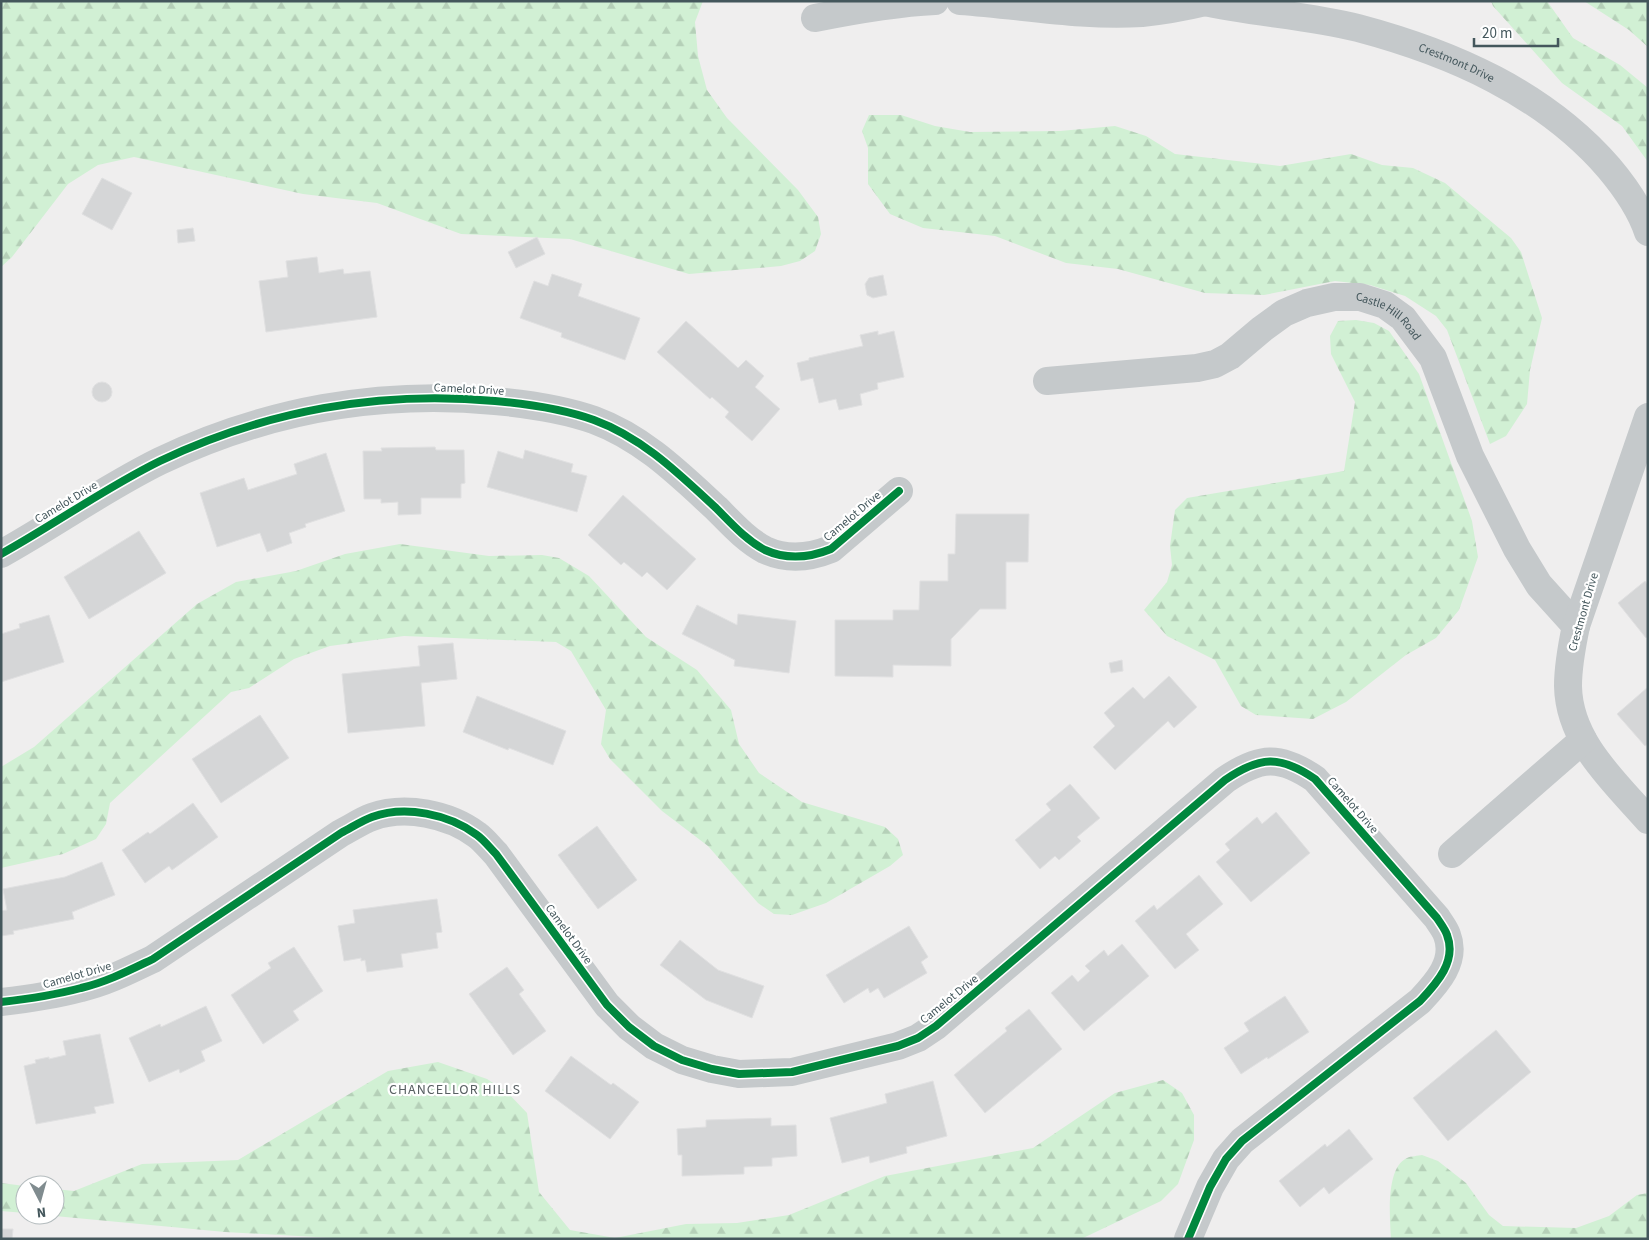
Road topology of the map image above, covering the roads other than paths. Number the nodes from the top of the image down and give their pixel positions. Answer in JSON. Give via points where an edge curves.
{"nodes":[{"id":1,"x":935,"y":1,"type":"edge"},
{"id":2,"x":960,"y":1,"type":"edge"},
{"id":3,"x":1204,"y":2,"type":"edge"},
{"id":4,"x":815,"y":18,"type":"dead end"},
{"id":5,"x":1648,"y":232,"type":"edge"},
{"id":6,"x":1047,"y":381,"type":"dead end"},
{"id":7,"x":1648,"y":417,"type":"edge"},
{"id":8,"x":899,"y":491,"type":"dead end"},
{"id":9,"x":1,"y":554,"type":"edge"},
{"id":10,"x":1576,"y":626,"type":"junction"},
{"id":11,"x":1583,"y":740,"type":"junction"},
{"id":12,"x":1648,"y":820,"type":"edge"},
{"id":13,"x":1452,"y":854,"type":"dead end"},
{"id":14,"x":1,"y":1002,"type":"edge"},
{"id":15,"x":1188,"y":1239,"type":"edge"}],
"edges":[{"from":1,"to":4,"type":"street"},
{"from":2,"to":3,"type":"street","via":[[1097,13],[1172,10]]},
{"from":3,"to":5,"type":"street","name":"Crestmont Drive","via":[[1357,28],[1444,56],[1497,80],[1547,111],[1597,154],[1634,201]]},
{"from":6,"to":10,"type":"street","name":"Castle Hill Road","via":[[1215,364],[1284,313],[1307,303],[1334,297],[1360,297],[1385,305],[1403,318],[1433,358],[1470,456],[1517,549],[1539,585]]},
{"from":7,"to":10,"type":"street","name":"Crestmont Drive"},
{"from":8,"to":9,"type":"street","name":"Camelot Drive","via":[[831,549],[792,557],[763,549],[647,448],[622,432],[593,420],[524,404],[430,397],[386,400],[304,411],[238,429],[194,446],[132,476]]},
{"from":10,"to":11,"type":"street","name":"Crestmont Drive","via":[[1568,687],[1570,708]]},
{"from":11,"to":12,"type":"street","name":"Crestmont Drive","via":[[1597,762]]},
{"from":11,"to":13,"type":"street"},
{"from":14,"to":15,"type":"street","name":"Camelot Drive","via":[[75,990],[121,974],[153,958],[341,833],[372,817],[401,811],[448,820],[478,836],[496,854],[607,1005],[654,1046],[682,1060],[712,1069],[739,1074],[792,1072],[898,1046],[918,1038],[1226,780],[1241,769],[1261,762],[1280,762],[1299,768],[1315,779],[1437,918],[1447,935],[1450,950],[1447,966],[1420,1001],[1237,1147],[1210,1187]]}]}
